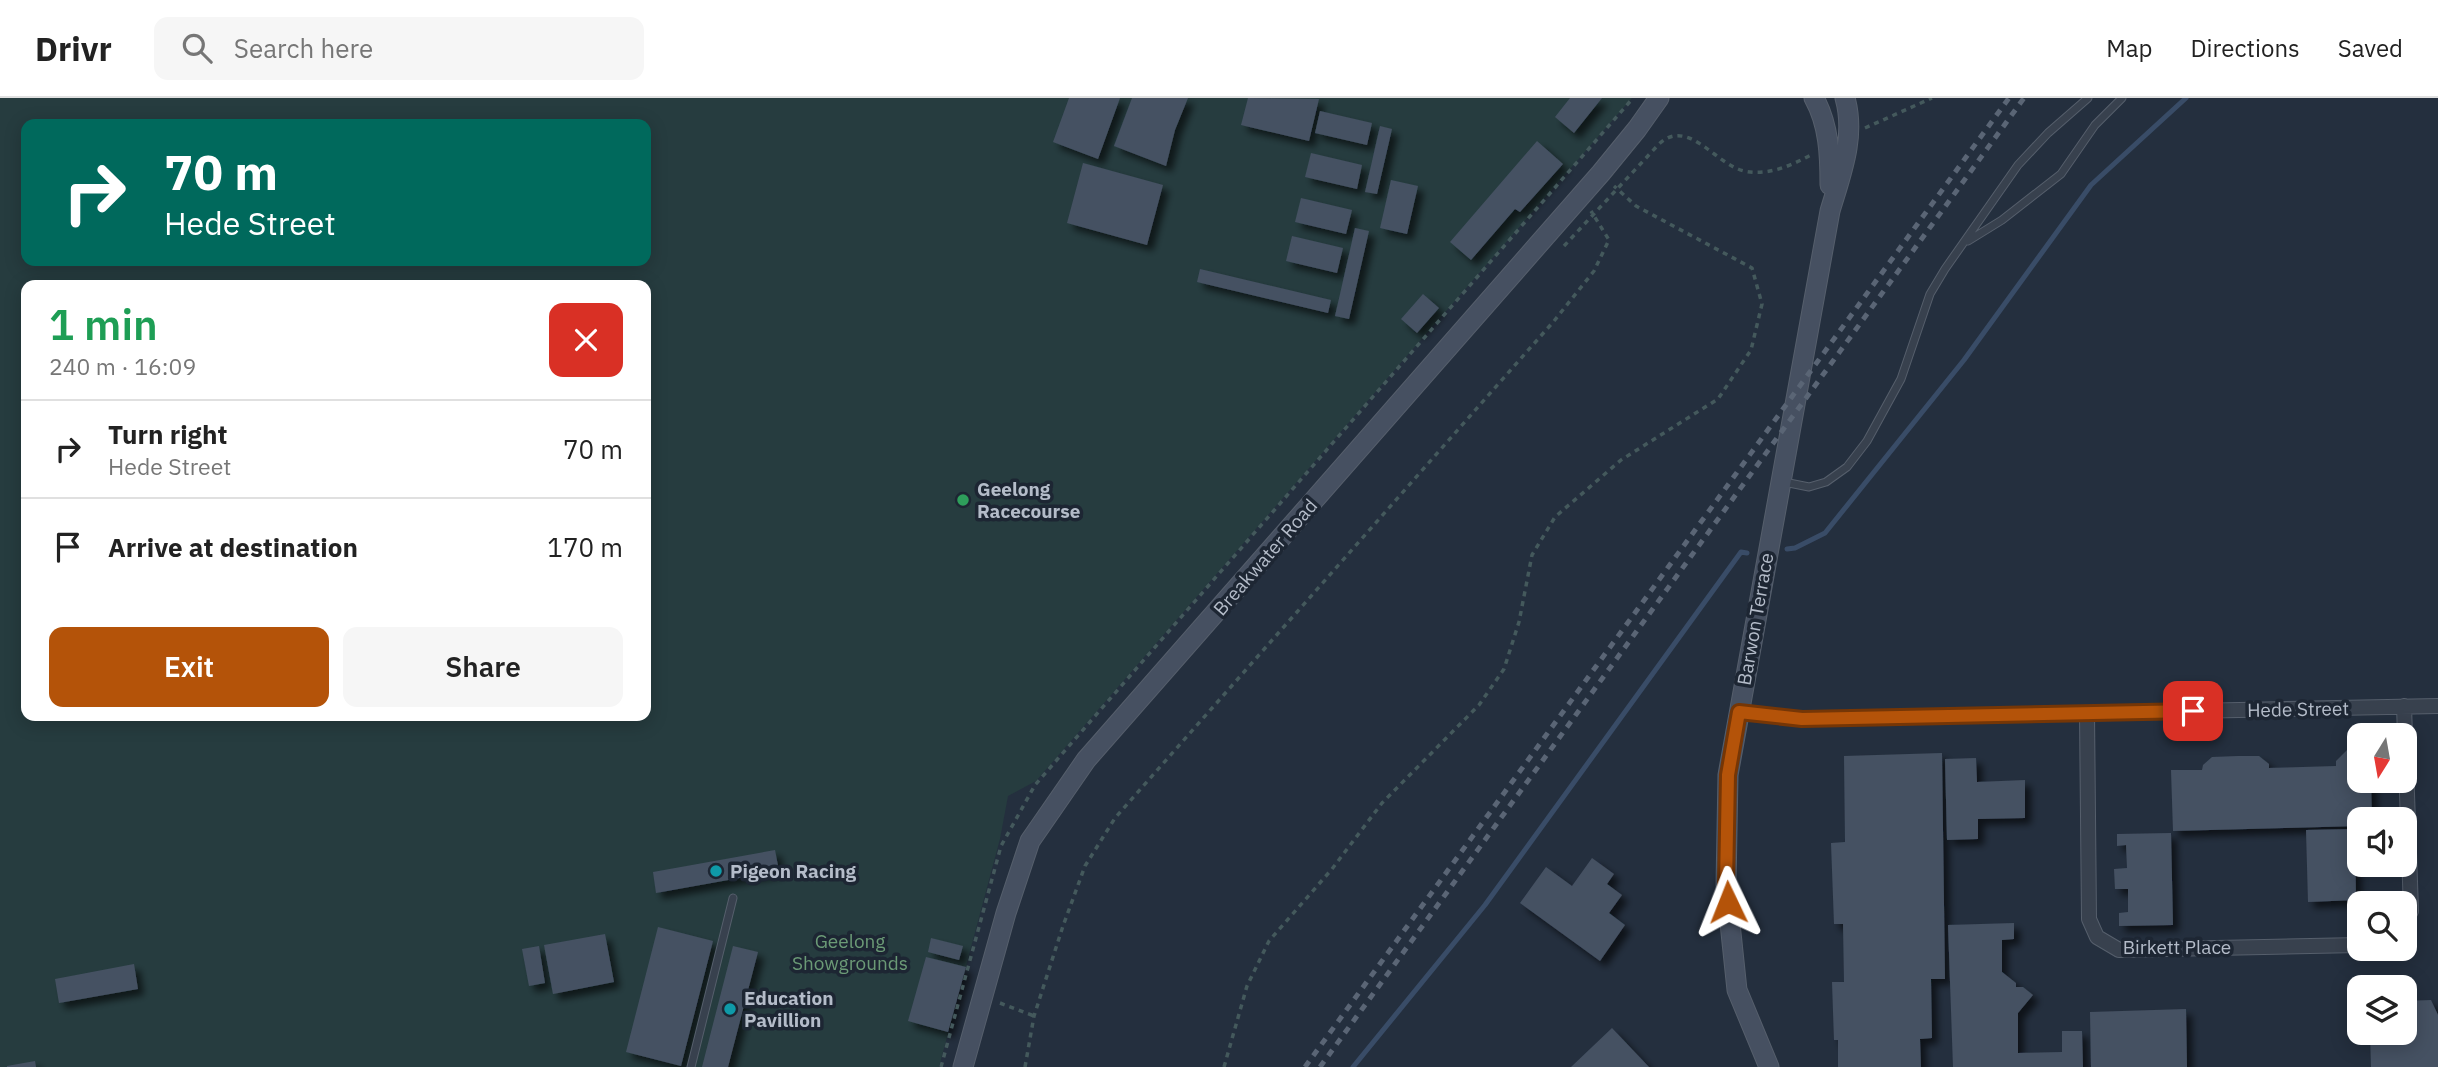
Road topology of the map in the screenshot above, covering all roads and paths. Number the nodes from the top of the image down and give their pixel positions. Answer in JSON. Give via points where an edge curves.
{"nodes":[{"id":1,"x":1659,"y":98,"type":"edge"},
{"id":2,"x":1676,"y":98,"type":"edge"},
{"id":3,"x":1845,"y":98,"type":"edge"},
{"id":4,"x":1932,"y":98,"type":"edge"},
{"id":5,"x":2088,"y":98,"type":"edge"},
{"id":6,"x":2122,"y":98,"type":"edge"},
{"id":7,"x":1814,"y":100,"type":"edge"},
{"id":8,"x":1850,"y":136,"type":"junction"},
{"id":9,"x":1627,"y":142,"type":"junction"},
{"id":10,"x":1829,"y":147,"type":"junction"},
{"id":11,"x":1601,"y":173,"type":"junction"},
{"id":12,"x":1618,"y":188,"type":"junction"},
{"id":13,"x":1581,"y":196,"type":"junction"},
{"id":14,"x":1830,"y":211,"type":"junction"},
{"id":15,"x":1594,"y":214,"type":"junction"},
{"id":16,"x":1965,"y":243,"type":"junction"},
{"id":17,"x":1562,"y":248,"type":"dead end"},
{"id":18,"x":1780,"y":482,"type":"junction"},
{"id":19,"x":2404,"y":706,"type":"junction"},
{"id":20,"x":2438,"y":706,"type":"edge"},
{"id":21,"x":1739,"y":712,"type":"junction"},
{"id":22,"x":2087,"y":713,"type":"junction"},
{"id":23,"x":2410,"y":891,"type":"edge"},
{"id":24,"x":733,"y":898,"type":"dead end"},
{"id":25,"x":2347,"y":945,"type":"edge"},
{"id":26,"x":982,"y":997,"type":"junction"},
{"id":27,"x":1034,"y":1016,"type":"junction"},
{"id":28,"x":1224,"y":1066,"type":"edge"},
{"id":29,"x":691,"y":1067,"type":"edge"},
{"id":30,"x":963,"y":1067,"type":"edge"},
{"id":31,"x":1025,"y":1067,"type":"edge"},
{"id":32,"x":1769,"y":1067,"type":"edge"}],
"edges":[{"from":1,"to":9,"type":"street","name":"Breakwater Road"},
{"from":2,"to":9,"type":"street"},
{"from":3,"to":8,"type":"street","name":"Barwon Terrace"},
{"from":4,"to":8,"type":"path"},
{"from":5,"to":16,"type":"lane","via":[[2018,164]]},
{"from":6,"to":16,"type":"lane","via":[[2095,125],[2061,174]]},
{"from":7,"to":10,"type":"street","name":"Barwon Terrace"},
{"from":8,"to":14,"type":"street","name":"Barwon Terrace"},
{"from":9,"to":11,"type":"street","name":"Breakwater Road"},
{"from":10,"to":12,"type":"path","via":[[1781,169],[1753,172],[1721,161],[1692,138],[1674,137],[1664,140]]},
{"from":10,"to":14,"type":"street","name":"Barwon Terrace"},
{"from":11,"to":12,"type":"path"},
{"from":11,"to":13,"type":"street","name":"Breakwater Road"},
{"from":12,"to":15,"type":"path"},
{"from":12,"to":28,"type":"path","via":[[1636,206],[1752,268],[1762,304],[1751,350],[1718,399],[1621,460],[1556,517],[1532,555],[1504,669],[1479,705],[1382,803],[1269,941],[1247,986]]},
{"from":13,"to":15,"type":"path"},
{"from":13,"to":26,"type":"street","name":"Breakwater Road","via":[[1086,760],[1031,841]]},
{"from":14,"to":18,"type":"street","name":"Barwon Terrace"},
{"from":15,"to":17,"type":"path"},
{"from":15,"to":27,"type":"path","via":[[1609,240],[1594,271],[1115,818],[1085,866]]},
{"from":16,"to":18,"type":"lane","via":[[1930,294],[1901,379],[1847,467],[1809,487]]},
{"from":18,"to":21,"type":"street","name":"Barwon Terrace"},
{"from":19,"to":20,"type":"street","name":"Hede Street"},
{"from":19,"to":22,"type":"street","name":"Hede Street"},
{"from":19,"to":23,"type":"street"},
{"from":21,"to":22,"type":"street","name":"Hede Street","via":[[1802,719]]},
{"from":21,"to":32,"type":"street","name":"Barwon Terrace","via":[[1728,775],[1726,885],[1737,990]]},
{"from":22,"to":25,"type":"street","name":"Birkett Place","via":[[2089,919],[2097,937],[2119,950]]},
{"from":24,"to":29,"type":"lane"},
{"from":26,"to":27,"type":"path"},
{"from":26,"to":30,"type":"street","name":"Breakwater Road"},
{"from":27,"to":31,"type":"path"}]}
